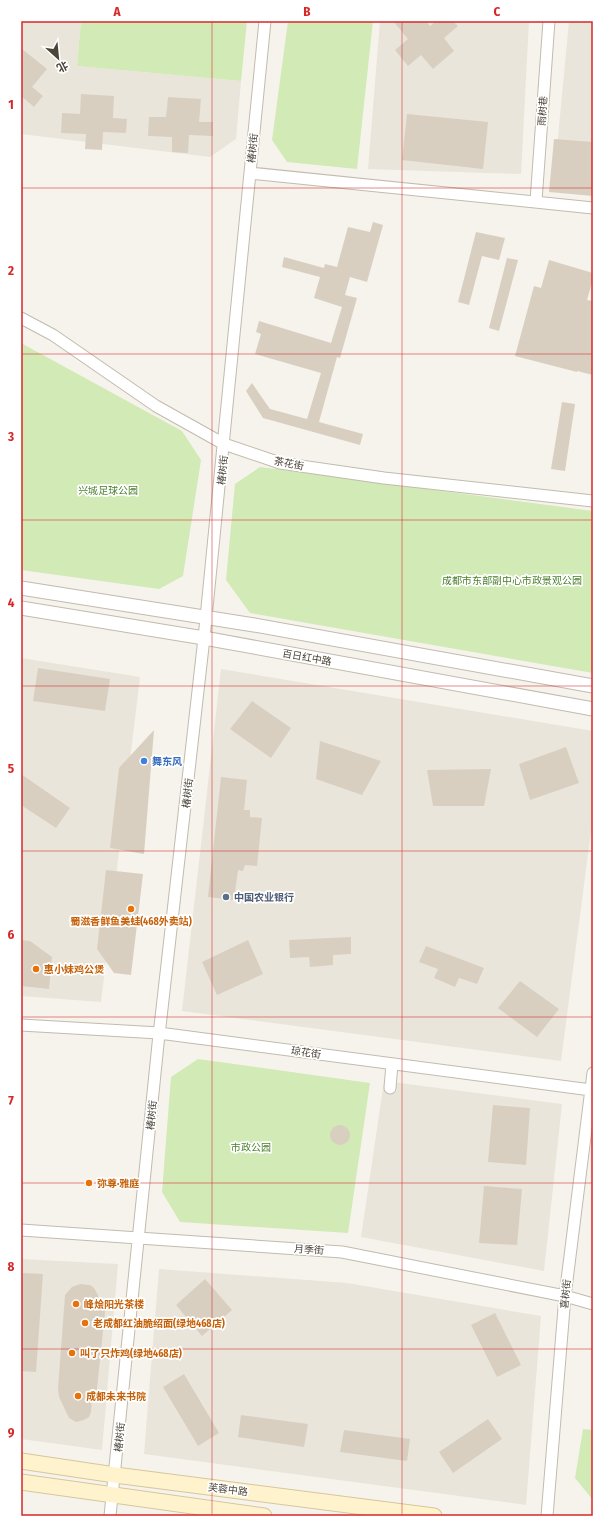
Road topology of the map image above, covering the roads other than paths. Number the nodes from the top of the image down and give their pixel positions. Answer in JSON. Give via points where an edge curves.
{"nodes":[{"id":1,"x":265,"y":21,"type":"edge"},
{"id":2,"x":549,"y":21,"type":"edge"},
{"id":3,"x":250,"y":172,"type":"junction"},
{"id":4,"x":536,"y":201,"type":"junction"},
{"id":5,"x":593,"y":208,"type":"edge"},
{"id":6,"x":21,"y":318,"type":"edge"},
{"id":7,"x":224,"y":444,"type":"junction"},
{"id":8,"x":593,"y":502,"type":"edge"},
{"id":9,"x":21,"y":588,"type":"edge"},
{"id":10,"x":21,"y":608,"type":"edge"},
{"id":11,"x":206,"y":618,"type":"junction"},
{"id":12,"x":204,"y":638,"type":"junction"},
{"id":13,"x":593,"y":686,"type":"edge"},
{"id":14,"x":593,"y":709,"type":"edge"},
{"id":15,"x":21,"y":1025,"type":"edge"},
{"id":16,"x":159,"y":1033,"type":"junction"},
{"id":17,"x":392,"y":1064,"type":"junction"},
{"id":18,"x":593,"y":1073,"type":"edge"},
{"id":19,"x":390,"y":1088,"type":"dead end"},
{"id":20,"x":591,"y":1090,"type":"junction"},
{"id":21,"x":21,"y":1230,"type":"edge"},
{"id":22,"x":139,"y":1237,"type":"junction"},
{"id":23,"x":565,"y":1296,"type":"junction"},
{"id":24,"x":593,"y":1304,"type":"edge"},
{"id":25,"x":21,"y":1461,"type":"edge"},
{"id":26,"x":115,"y":1475,"type":"junction"},
{"id":27,"x":21,"y":1482,"type":"edge"},
{"id":28,"x":113,"y":1496,"type":"junction"},
{"id":29,"x":110,"y":1516,"type":"edge"},
{"id":30,"x":264,"y":1516,"type":"edge"},
{"id":31,"x":434,"y":1516,"type":"edge"},
{"id":32,"x":547,"y":1516,"type":"edge"}],
"edges":[{"from":1,"to":3,"type":"street","name":"椿树街"},
{"from":2,"to":4,"type":"street","name":"雨树巷"},
{"from":3,"to":4,"type":"street"},
{"from":3,"to":7,"type":"street","name":"椿树街"},
{"from":4,"to":5,"type":"street"},
{"from":6,"to":7,"type":"street","name":"茶花街","via":[[53,336],[156,406]]},
{"from":7,"to":8,"type":"street","name":"茶花街","via":[[280,463],[384,478]]},
{"from":7,"to":11,"type":"street","name":"椿树街"},
{"from":9,"to":11,"type":"street"},
{"from":10,"to":12,"type":"street","name":"百日红中路"},
{"from":11,"to":12,"type":"street","name":"椿树街"},
{"from":11,"to":13,"type":"street"},
{"from":12,"to":14,"type":"street","name":"百日红中路"},
{"from":12,"to":16,"type":"street","name":"椿树街"},
{"from":15,"to":16,"type":"street","name":"琼花街"},
{"from":16,"to":17,"type":"street","name":"琼花街"},
{"from":16,"to":22,"type":"street","name":"椿树街"},
{"from":17,"to":19,"type":"street"},
{"from":17,"to":20,"type":"street","name":"琼花街"},
{"from":18,"to":20,"type":"street","name":"喜树街"},
{"from":20,"to":23,"type":"street","name":"喜树街"},
{"from":21,"to":22,"type":"street","name":"月季街"},
{"from":22,"to":23,"type":"street","name":"月季街","via":[[342,1252]]},
{"from":22,"to":26,"type":"street","name":"椿树街"},
{"from":23,"to":24,"type":"street","name":"月季街"},
{"from":23,"to":32,"type":"street","name":"喜树街"},
{"from":25,"to":26,"type":"main road","name":"芙蓉中路"},
{"from":26,"to":28,"type":"street","name":"椿树街"},
{"from":26,"to":31,"type":"main road","name":"芙蓉中路"},
{"from":27,"to":28,"type":"main road"},
{"from":28,"to":29,"type":"street","name":"椿树街"},
{"from":28,"to":30,"type":"main road"}]}
